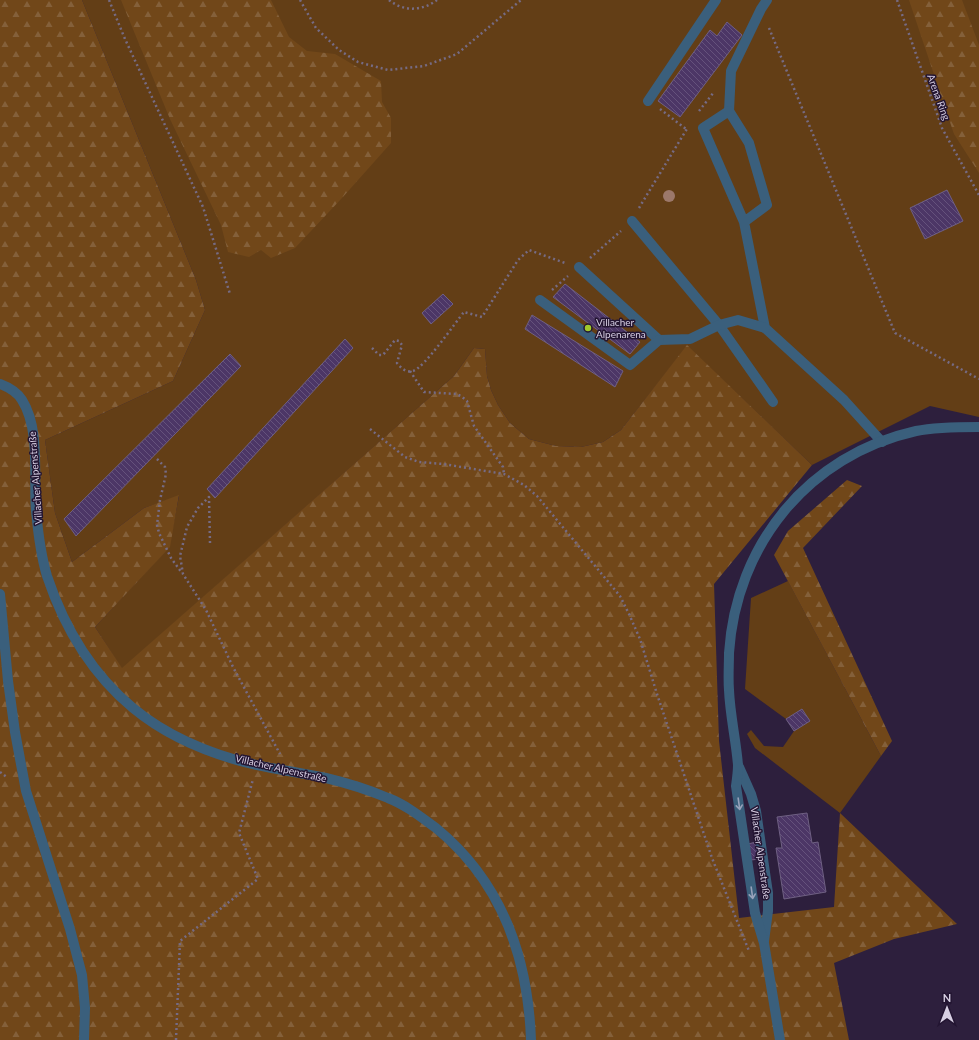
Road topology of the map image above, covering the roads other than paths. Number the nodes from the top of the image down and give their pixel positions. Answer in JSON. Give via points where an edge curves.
{"nodes":[{"id":1,"x":716,"y":0,"type":"edge"},
{"id":2,"x":767,"y":0,"type":"edge"},
{"id":3,"x":648,"y":101,"type":"dead end"},
{"id":4,"x":729,"y":111,"type":"junction"},
{"id":5,"x":632,"y":221,"type":"road end"},
{"id":6,"x":744,"y":222,"type":"junction"},
{"id":7,"x":579,"y":268,"type":"road end"},
{"id":8,"x":540,"y":300,"type":"road end"},
{"id":9,"x":720,"y":325,"type":"junction"},
{"id":10,"x":765,"y":328,"type":"junction"},
{"id":11,"x":660,"y":340,"type":"junction"},
{"id":12,"x":0,"y":384,"type":"edge"},
{"id":13,"x":773,"y":402,"type":"dead end"},
{"id":14,"x":979,"y":428,"type":"edge"},
{"id":15,"x":882,"y":442,"type":"junction"},
{"id":16,"x":0,"y":594,"type":"edge"},
{"id":17,"x":738,"y":766,"type":"junction"},
{"id":18,"x":764,"y":943,"type":"junction"},
{"id":19,"x":84,"y":1040,"type":"edge"},
{"id":20,"x":531,"y":1040,"type":"edge"},
{"id":21,"x":780,"y":1040,"type":"edge"}],
"edges":[{"from":1,"to":3,"type":"street"},
{"from":2,"to":4,"type":"street","via":[[731,71]]},
{"from":4,"to":6,"type":"street","via":[[749,142],[767,205]]},
{"from":4,"to":6,"type":"street","via":[[703,128]]},
{"from":5,"to":9,"type":"street"},
{"from":6,"to":10,"type":"street"},
{"from":7,"to":11,"type":"street"},
{"from":8,"to":11,"type":"street","via":[[630,365]]},
{"from":9,"to":10,"type":"street","via":[[738,320]]},
{"from":9,"to":11,"type":"street","via":[[690,339]]},
{"from":9,"to":13,"type":"street"},
{"from":10,"to":15,"type":"street","via":[[844,400]]},
{"from":12,"to":20,"type":"street","name":"Villacher Alpenstraße","via":[[10,388],[22,399],[29,415],[35,444],[36,511],[47,575],[68,628],[102,678],[134,709],[170,733],[206,750],[256,765],[328,779],[390,799],[420,815],[450,840],[497,899],[513,936],[524,980]]},
{"from":14,"to":15,"type":"street","name":"Villacher Alpenstraße","via":[[952,427],[916,431]]},
{"from":15,"to":17,"type":"street","name":"Villacher Alpenstraße","via":[[847,457],[799,494],[762,542],[748,569],[733,616],[729,653],[729,690]]},
{"from":16,"to":19,"type":"street","via":[[8,681],[26,791],[82,975]]},
{"from":17,"to":18,"type":"street","name":"Villacher Alpenstraße","one_way":true,"via":[[736,786],[752,899]]},
{"from":17,"to":18,"type":"street","name":"Villacher Alpenstraße","via":[[756,811],[768,892]]},
{"from":18,"to":21,"type":"street","name":"Villacher Alpenstraße"}]}
